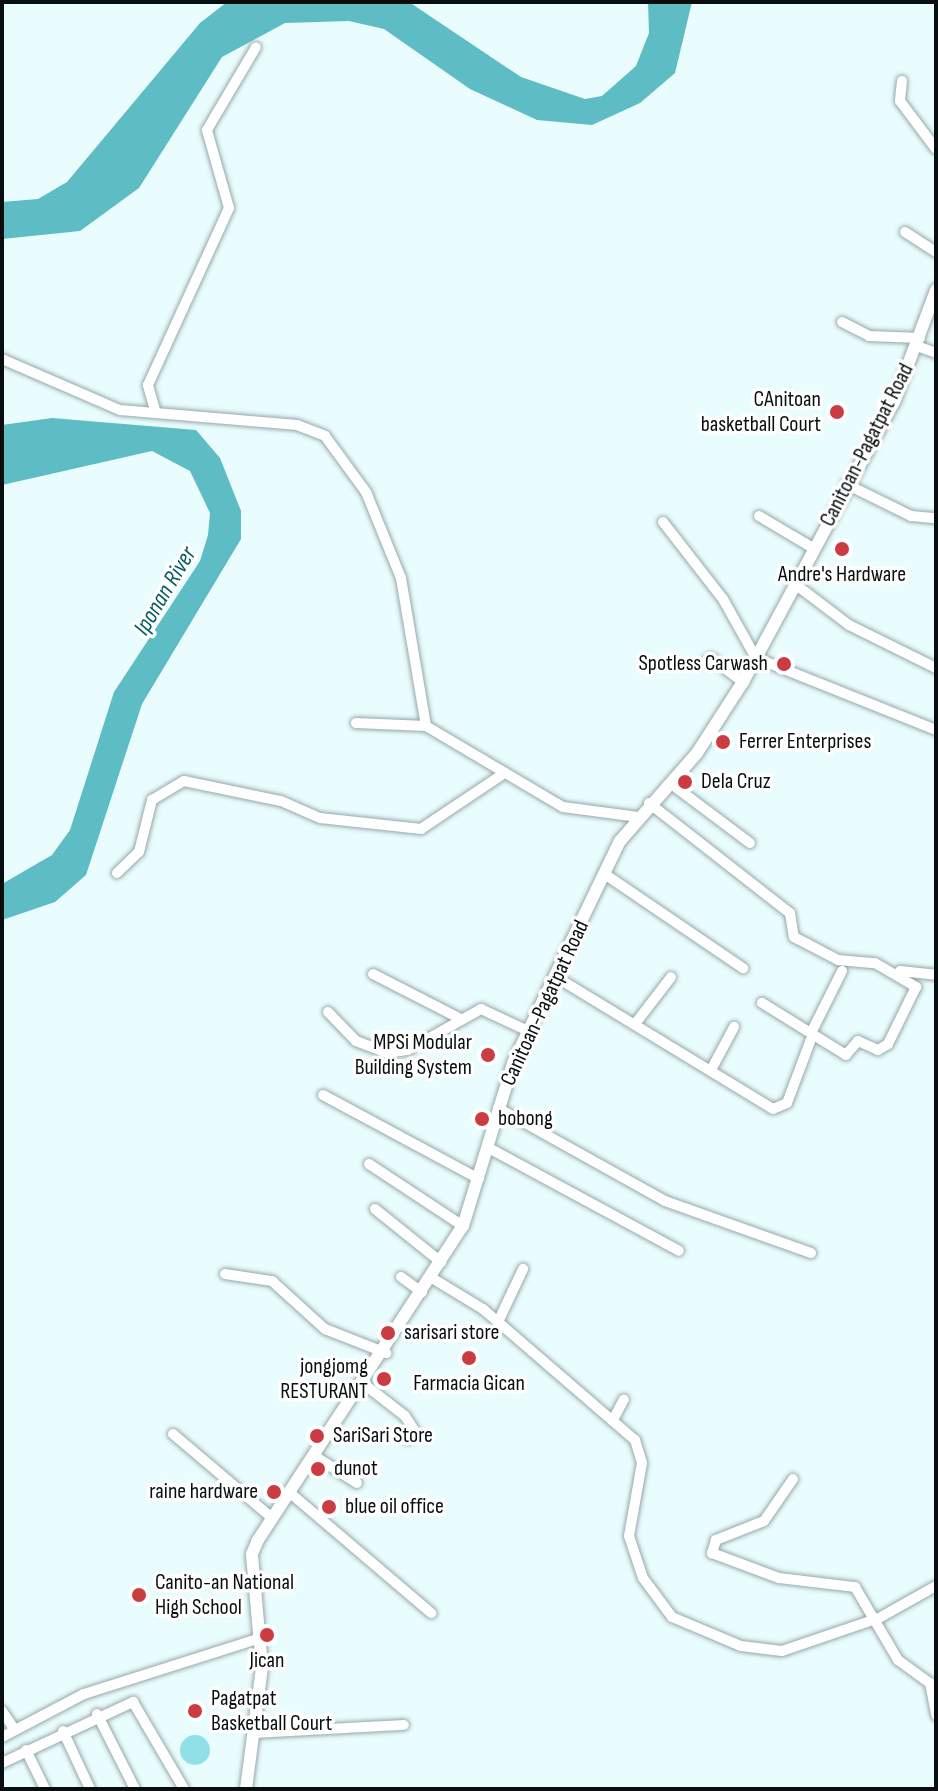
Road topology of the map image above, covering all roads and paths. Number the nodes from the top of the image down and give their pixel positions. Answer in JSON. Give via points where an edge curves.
{"nodes":[{"id":1,"x":256,"y":47,"type":"dead end"},
{"id":2,"x":902,"y":81,"type":"dead end"},
{"id":3,"x":936,"y":149,"type":"edge"},
{"id":4,"x":905,"y":232,"type":"dead end"},
{"id":5,"x":936,"y":252,"type":"edge"},
{"id":6,"x":936,"y":290,"type":"edge"},
{"id":7,"x":933,"y":306,"type":"edge"},
{"id":8,"x":842,"y":322,"type":"dead end"},
{"id":9,"x":918,"y":342,"type":"junction"},
{"id":10,"x":936,"y":353,"type":"edge"},
{"id":11,"x":2,"y":359,"type":"edge"},
{"id":12,"x":155,"y":410,"type":"junction"},
{"id":13,"x":846,"y":484,"type":"junction"},
{"id":14,"x":759,"y":516,"type":"dead end"},
{"id":15,"x":936,"y":518,"type":"edge"},
{"id":16,"x":663,"y":522,"type":"dead end"},
{"id":17,"x":813,"y":548,"type":"junction"},
{"id":18,"x":795,"y":584,"type":"junction"},
{"id":19,"x":756,"y":658,"type":"junction"},
{"id":20,"x":706,"y":662,"type":"dead end"},
{"id":21,"x":936,"y":668,"type":"edge"},
{"id":22,"x":743,"y":682,"type":"junction"},
{"id":23,"x":356,"y":723,"type":"dead end"},
{"id":24,"x":426,"y":726,"type":"junction"},
{"id":25,"x":936,"y":730,"type":"edge"},
{"id":26,"x":503,"y":774,"type":"junction"},
{"id":27,"x":670,"y":783,"type":"junction"},
{"id":28,"x":649,"y":803,"type":"junction"},
{"id":29,"x":638,"y":817,"type":"junction"},
{"id":30,"x":750,"y":843,"type":"dead end"},
{"id":31,"x":117,"y":873,"type":"dead end"},
{"id":32,"x":606,"y":875,"type":"junction"},
{"id":33,"x":743,"y":968,"type":"dead end"},
{"id":34,"x":842,"y":971,"type":"dead end"},
{"id":35,"x":894,"y":971,"type":"junction"},
{"id":36,"x":373,"y":974,"type":"dead end"},
{"id":37,"x":936,"y":975,"type":"edge"},
{"id":38,"x":556,"y":977,"type":"junction"},
{"id":39,"x":671,"y":977,"type":"dead end"},
{"id":40,"x":762,"y":1003,"type":"dead end"},
{"id":41,"x":328,"y":1012,"type":"dead end"},
{"id":42,"x":461,"y":1019,"type":"junction"},
{"id":43,"x":635,"y":1024,"type":"junction"},
{"id":44,"x":734,"y":1027,"type":"dead end"},
{"id":45,"x":528,"y":1031,"type":"junction"},
{"id":46,"x":812,"y":1034,"type":"junction"},
{"id":47,"x":711,"y":1070,"type":"junction"},
{"id":48,"x":323,"y":1095,"type":"dead end"},
{"id":49,"x":498,"y":1108,"type":"junction"},
{"id":50,"x":487,"y":1147,"type":"junction"},
{"id":51,"x":369,"y":1164,"type":"dead end"},
{"id":52,"x":479,"y":1179,"type":"junction"},
{"id":53,"x":375,"y":1209,"type":"dead end"},
{"id":54,"x":463,"y":1226,"type":"junction"},
{"id":55,"x":679,"y":1251,"type":"dead end"},
{"id":56,"x":811,"y":1253,"type":"dead end"},
{"id":57,"x":441,"y":1262,"type":"junction"},
{"id":58,"x":523,"y":1269,"type":"dead end"},
{"id":59,"x":225,"y":1274,"type":"dead end"},
{"id":60,"x":401,"y":1277,"type":"dead end"},
{"id":61,"x":432,"y":1278,"type":"junction"},
{"id":62,"x":422,"y":1292,"type":"junction"},
{"id":63,"x":498,"y":1322,"type":"junction"},
{"id":64,"x":386,"y":1353,"type":"junction"},
{"id":65,"x":364,"y":1384,"type":"junction"},
{"id":66,"x":624,"y":1399,"type":"dead end"},
{"id":67,"x":614,"y":1418,"type":"junction"},
{"id":68,"x":173,"y":1434,"type":"dead end"},
{"id":69,"x":408,"y":1439,"type":"dead end"},
{"id":70,"x":313,"y":1455,"type":"junction"},
{"id":71,"x":793,"y":1479,"type":"dead end"},
{"id":72,"x":357,"y":1483,"type":"dead end"},
{"id":73,"x":289,"y":1492,"type":"junction"},
{"id":74,"x":271,"y":1517,"type":"junction"},
{"id":75,"x":936,"y":1586,"type":"edge"},
{"id":76,"x":431,"y":1613,"type":"dead end"},
{"id":77,"x":879,"y":1618,"type":"junction"},
{"id":78,"x":261,"y":1638,"type":"junction"},
{"id":79,"x":2,"y":1711,"type":"edge"},
{"id":80,"x":97,"y":1714,"type":"junction"},
{"id":81,"x":936,"y":1715,"type":"edge"},
{"id":82,"x":404,"y":1725,"type":"dead end"},
{"id":83,"x":15,"y":1730,"type":"junction"},
{"id":84,"x":63,"y":1731,"type":"junction"},
{"id":85,"x":254,"y":1733,"type":"junction"},
{"id":86,"x":2,"y":1737,"type":"edge"},
{"id":87,"x":26,"y":1750,"type":"junction"},
{"id":88,"x":2,"y":1763,"type":"edge"},
{"id":89,"x":45,"y":1789,"type":"edge"},
{"id":90,"x":90,"y":1789,"type":"edge"},
{"id":91,"x":135,"y":1789,"type":"edge"},
{"id":92,"x":184,"y":1789,"type":"edge"},
{"id":93,"x":246,"y":1789,"type":"edge"},
{"id":94,"x":253,"y":1789,"type":"edge"}],
"edges":[{"from":1,"to":12,"type":"street","via":[[207,130],[229,208],[148,385]]},
{"from":2,"to":3,"type":"street","via":[[900,101]]},
{"from":4,"to":5,"type":"street"},
{"from":6,"to":7,"type":"street","name":"Canitoan-Pagatpat Road"},
{"from":7,"to":9,"type":"street","name":"Canitoan-Pagatpat Road"},
{"from":8,"to":9,"type":"street","via":[[869,336]]},
{"from":9,"to":10,"type":"street"},
{"from":9,"to":13,"type":"street","name":"Canitoan-Pagatpat Road"},
{"from":11,"to":12,"type":"street","via":[[107,406]]},
{"from":12,"to":24,"type":"street","via":[[297,425],[336,446],[372,502],[401,578]]},
{"from":13,"to":15,"type":"street","via":[[911,516]]},
{"from":13,"to":17,"type":"street","name":"Canitoan-Pagatpat Road"},
{"from":14,"to":17,"type":"street"},
{"from":16,"to":19,"type":"street","via":[[723,599]]},
{"from":17,"to":18,"type":"street","name":"Canitoan-Pagatpat Road"},
{"from":18,"to":19,"type":"street","name":"Canitoan-Pagatpat Road"},
{"from":18,"to":21,"type":"street","via":[[849,625]]},
{"from":19,"to":22,"type":"street","name":"Canitoan-Pagatpat Road"},
{"from":19,"to":25,"type":"street"},
{"from":20,"to":22,"type":"street","via":[[711,658]]},
{"from":22,"to":27,"type":"street","name":"Canitoan-Pagatpat Road"},
{"from":23,"to":24,"type":"street"},
{"from":24,"to":26,"type":"street","via":[[479,751]]},
{"from":26,"to":29,"type":"street","via":[[563,807]]},
{"from":26,"to":31,"type":"street","via":[[421,829],[320,818],[230,788],[175,784],[152,800],[139,852]]},
{"from":27,"to":28,"type":"street","name":"Canitoan-Pagatpat Road"},
{"from":27,"to":30,"type":"street"},
{"from":28,"to":29,"type":"street","name":"Canitoan-Pagatpat Road"},
{"from":28,"to":35,"type":"street","via":[[790,913],[794,937],[838,960]]},
{"from":29,"to":32,"type":"street","name":"Canitoan-Pagatpat Road"},
{"from":32,"to":33,"type":"street"},
{"from":32,"to":38,"type":"street","name":"Canitoan-Pagatpat Road"},
{"from":34,"to":46,"type":"street"},
{"from":35,"to":37,"type":"street"},
{"from":35,"to":46,"type":"street","via":[[913,981],[916,994],[884,1047],[859,1040],[844,1055]]},
{"from":36,"to":42,"type":"street"},
{"from":38,"to":43,"type":"street"},
{"from":38,"to":45,"type":"street","name":"Canitoan-Pagatpat Road"},
{"from":39,"to":43,"type":"street"},
{"from":40,"to":46,"type":"street"},
{"from":41,"to":42,"type":"street","via":[[356,1041],[388,1053],[408,1050]]},
{"from":42,"to":45,"type":"street","via":[[481,1009]]},
{"from":43,"to":47,"type":"street"},
{"from":44,"to":47,"type":"street"},
{"from":45,"to":49,"type":"street","name":"Canitoan-Pagatpat Road"},
{"from":46,"to":47,"type":"street","via":[[780,1111]]},
{"from":48,"to":52,"type":"street"},
{"from":49,"to":50,"type":"street","name":"Canitoan-Pagatpat Road"},
{"from":49,"to":56,"type":"street","via":[[665,1201]]},
{"from":50,"to":52,"type":"street","name":"Canitoan-Pagatpat Road"},
{"from":50,"to":55,"type":"street"},
{"from":51,"to":54,"type":"street"},
{"from":52,"to":54,"type":"street","name":"Canitoan-Pagatpat Road"},
{"from":53,"to":57,"type":"street"},
{"from":54,"to":57,"type":"street","name":"Canitoan-Pagatpat Road"},
{"from":57,"to":61,"type":"street","name":"Canitoan-Pagatpat Road"},
{"from":58,"to":63,"type":"street"},
{"from":59,"to":64,"type":"street","via":[[272,1281],[325,1329]]},
{"from":60,"to":62,"type":"street"},
{"from":61,"to":62,"type":"street","name":"Canitoan-Pagatpat Road"},
{"from":61,"to":63,"type":"street"},
{"from":62,"to":64,"type":"street","name":"Canitoan-Pagatpat Road"},
{"from":63,"to":67,"type":"street"},
{"from":64,"to":65,"type":"street","name":"Canitoan-Pagatpat Road"},
{"from":65,"to":69,"type":"street","via":[[405,1416],[414,1430]]},
{"from":65,"to":70,"type":"street","name":"Canitoan-Pagatpat Road"},
{"from":66,"to":67,"type":"street"},
{"from":67,"to":77,"type":"street","via":[[639,1446],[642,1463],[628,1522],[631,1548],[672,1617],[728,1642],[782,1651]]},
{"from":68,"to":74,"type":"street"},
{"from":70,"to":72,"type":"street"},
{"from":70,"to":73,"type":"street","name":"Canitoan-Pagatpat Road"},
{"from":71,"to":77,"type":"street","via":[[764,1521],[716,1540],[712,1553],[779,1578],[850,1584]]},
{"from":73,"to":74,"type":"street","name":"Canitoan-Pagatpat Road"},
{"from":73,"to":76,"type":"street"},
{"from":74,"to":78,"type":"street","name":"Canitoan-Pagatpat Road","via":[[252,1554]]},
{"from":75,"to":77,"type":"street"},
{"from":77,"to":81,"type":"street","via":[[898,1660],[930,1683]]},
{"from":78,"to":83,"type":"street","via":[[84,1694]]},
{"from":78,"to":85,"type":"street","name":"Canitoan-Pagatpat Road"},
{"from":79,"to":83,"type":"street"},
{"from":80,"to":84,"type":"street"},
{"from":80,"to":91,"type":"street"},
{"from":80,"to":92,"type":"street","via":[[137,1703]]},
{"from":82,"to":85,"type":"street"},
{"from":83,"to":86,"type":"street"},
{"from":84,"to":87,"type":"street"},
{"from":84,"to":90,"type":"street"},
{"from":85,"to":93,"type":"street","name":"Canitoan-Pagatpat Road"},
{"from":87,"to":88,"type":"street"},
{"from":87,"to":89,"type":"street"},
{"from":93,"to":94,"type":"street"}]}
